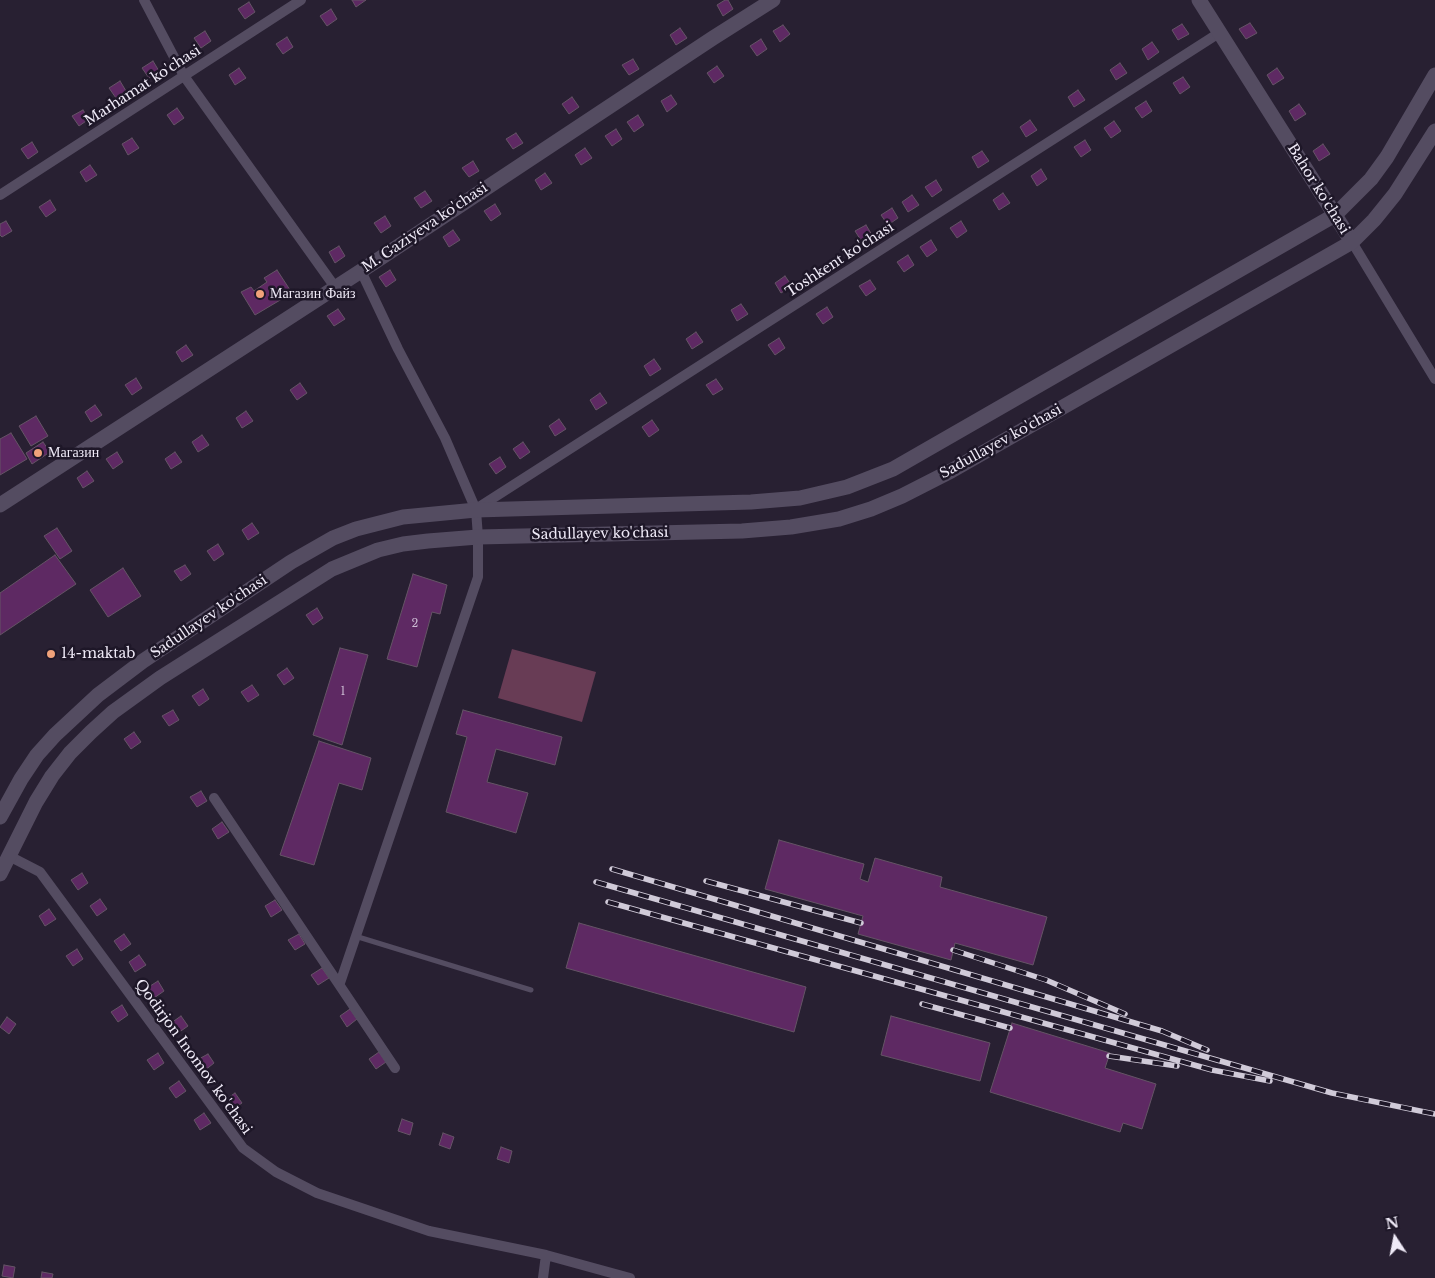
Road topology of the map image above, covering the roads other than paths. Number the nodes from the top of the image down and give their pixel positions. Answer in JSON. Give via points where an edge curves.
{"nodes":[{"id":1,"x":144,"y":0,"type":"edge"},
{"id":2,"x":301,"y":0,"type":"edge"},
{"id":3,"x":773,"y":0,"type":"edge"},
{"id":4,"x":1199,"y":0,"type":"edge"},
{"id":5,"x":1219,"y":33,"type":"junction"},
{"id":6,"x":1435,"y":75,"type":"edge"},
{"id":7,"x":184,"y":76,"type":"junction"},
{"id":8,"x":1434,"y":135,"type":"edge"},
{"id":9,"x":0,"y":195,"type":"edge"},
{"id":10,"x":1335,"y":215,"type":"junction"},
{"id":11,"x":1352,"y":242,"type":"junction"},
{"id":12,"x":361,"y":271,"type":"junction"},
{"id":13,"x":335,"y":287,"type":"junction"},
{"id":14,"x":1435,"y":379,"type":"edge"},
{"id":15,"x":0,"y":505,"type":"edge"},
{"id":16,"x":476,"y":510,"type":"junction"},
{"id":17,"x":478,"y":537,"type":"junction"},
{"id":18,"x":214,"y":798,"type":"dead end"},
{"id":19,"x":0,"y":817,"type":"edge"},
{"id":20,"x":9,"y":856,"type":"junction"},
{"id":21,"x":0,"y":874,"type":"edge"},
{"id":22,"x":355,"y":936,"type":"junction"},
{"id":23,"x":340,"y":983,"type":"junction"},
{"id":24,"x":531,"y":990,"type":"dead end"},
{"id":25,"x":395,"y":1068,"type":"dead end"},
{"id":26,"x":546,"y":1255,"type":"junction"},
{"id":27,"x":543,"y":1278,"type":"edge"},
{"id":28,"x":630,"y":1278,"type":"edge"}],
"edges":[{"from":1,"to":7,"type":"street"},
{"from":2,"to":7,"type":"street","name":"Marhamat ko'chasi"},
{"from":3,"to":12,"type":"main road","name":"M. Gaziyeva ko'chasi"},
{"from":4,"to":5,"type":"main road","name":"Bahor ko'chasi"},
{"from":5,"to":10,"type":"main road","name":"Bahor ko'chasi"},
{"from":5,"to":16,"type":"street","name":"Toshkent ko'chasi"},
{"from":6,"to":10,"type":"main road","name":"Sadullayev ko'chasi","via":[[1371,179]]},
{"from":7,"to":9,"type":"street","name":"Marhamat ko'chasi"},
{"from":7,"to":13,"type":"street"},
{"from":8,"to":11,"type":"main road","name":"Sadullayev ko'chasi","via":[[1395,194]]},
{"from":10,"to":11,"type":"main road","name":"Bahor ko'chasi"},
{"from":10,"to":16,"type":"main road","name":"Sadullayev ko'chasi","via":[[902,464],[847,488],[800,498],[751,502]]},
{"from":11,"to":14,"type":"street","name":"Bahor ko'chasi"},
{"from":11,"to":17,"type":"main road","name":"Sadullayev ko'chasi","via":[[951,471],[872,509],[839,519],[742,531]]},
{"from":12,"to":13,"type":"main road","name":"M. Gaziyeva ko'chasi"},
{"from":12,"to":16,"type":"street","via":[[445,438]]},
{"from":13,"to":15,"type":"main road","name":"M. Gaziyeva ko'chasi"},
{"from":16,"to":17,"type":"street"},
{"from":16,"to":19,"type":"main road","name":"Sadullayev ko'chasi","via":[[380,522],[333,538],[291,562],[143,661],[76,714],[37,756]]},
{"from":17,"to":20,"type":"main road","name":"Sadullayev ko'chasi","via":[[402,544],[355,558],[291,594],[160,678],[113,712],[70,753],[36,802]]},
{"from":17,"to":22,"type":"street","via":[[478,577]]},
{"from":18,"to":23,"type":"street"},
{"from":20,"to":21,"type":"main road","name":"Sadullayev ko'chasi"},
{"from":20,"to":26,"type":"street","name":"Qodirjon Inomov ko'chasi","via":[[40,872],[243,1148],[276,1172],[317,1193],[429,1231]]},
{"from":22,"to":23,"type":"street"},
{"from":22,"to":24,"type":"lane"},
{"from":23,"to":25,"type":"street"},
{"from":26,"to":27,"type":"street"},
{"from":26,"to":28,"type":"street","name":"Qodirjon Inomov ko'chasi"}]}
